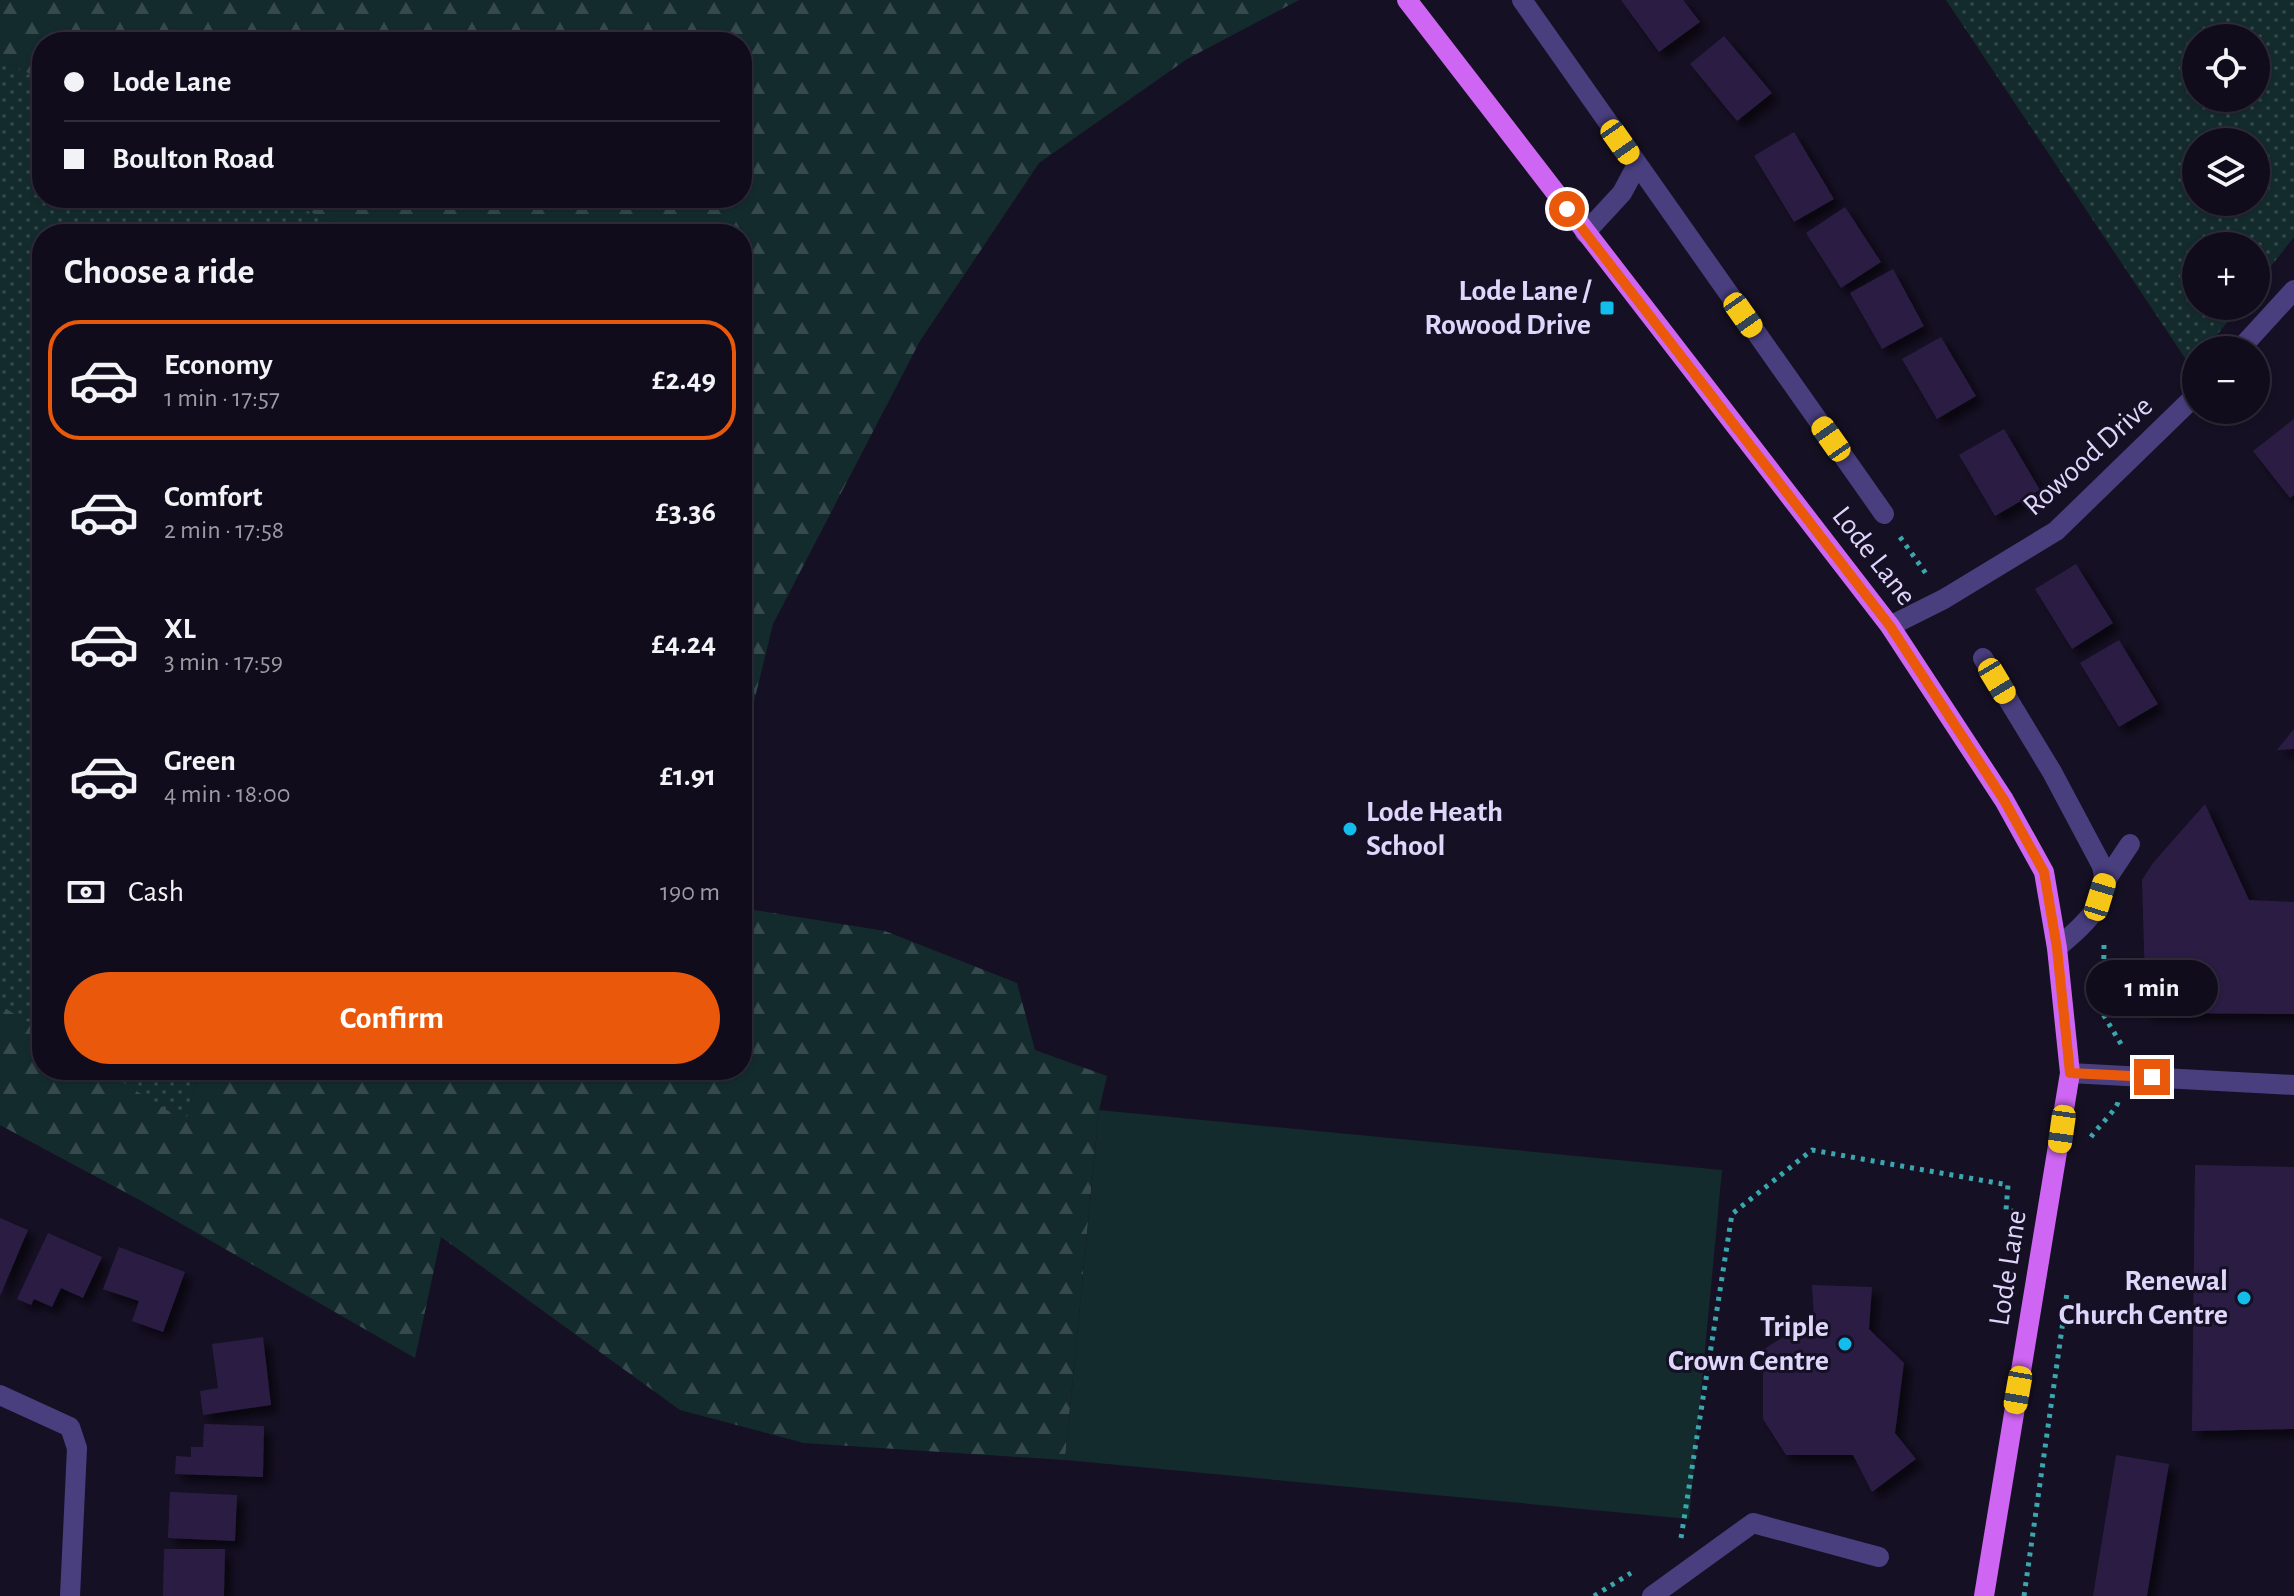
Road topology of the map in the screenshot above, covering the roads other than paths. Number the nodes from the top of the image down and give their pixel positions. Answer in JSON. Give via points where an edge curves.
{"nodes":[{"id":1,"x":1407,"y":0,"type":"edge"},
{"id":2,"x":1522,"y":0,"type":"edge"},
{"id":3,"x":1637,"y":165,"type":"junction"},
{"id":4,"x":1585,"y":233,"type":"junction"},
{"id":5,"x":2294,"y":290,"type":"edge"},
{"id":6,"x":2252,"y":336,"type":"edge"},
{"id":7,"x":2182,"y":409,"type":"edge"},
{"id":8,"x":1884,"y":514,"type":"road end"},
{"id":9,"x":1890,"y":626,"type":"junction"},
{"id":10,"x":1983,"y":658,"type":"dead end"},
{"id":11,"x":2130,"y":844,"type":"dead end"},
{"id":12,"x":2106,"y":880,"type":"junction"},
{"id":13,"x":2057,"y":948,"type":"junction"},
{"id":14,"x":2070,"y":1073,"type":"junction"},
{"id":15,"x":2294,"y":1085,"type":"edge"},
{"id":16,"x":0,"y":1395,"type":"edge"},
{"id":17,"x":1879,"y":1557,"type":"dead end"},
{"id":18,"x":70,"y":1596,"type":"edge"},
{"id":19,"x":1652,"y":1596,"type":"edge"},
{"id":20,"x":1984,"y":1596,"type":"edge"}],
"edges":[{"from":1,"to":4,"type":"main road","name":"Lode Lane"},
{"from":2,"to":3,"type":"street","name":"Lode Lane"},
{"from":3,"to":4,"type":"street","via":[[1622,193]]},
{"from":3,"to":8,"type":"street","name":"Lode Lane"},
{"from":4,"to":9,"type":"main road","name":"Lode Lane"},
{"from":5,"to":6,"type":"street"},
{"from":7,"to":9,"type":"street","name":"Rowood Drive","via":[[2056,531]]},
{"from":9,"to":13,"type":"main road","name":"Lode Lane","via":[[2004,800],[2044,872]]},
{"from":10,"to":12,"type":"street","via":[[2052,772]]},
{"from":11,"to":12,"type":"street"},
{"from":12,"to":13,"type":"street","via":[[2095,914]]},
{"from":13,"to":14,"type":"main road","name":"Lode Lane"},
{"from":14,"to":15,"type":"street"},
{"from":14,"to":20,"type":"main road","name":"Lode Lane"},
{"from":16,"to":18,"type":"street","via":[[70,1427],[77,1448]]},
{"from":17,"to":19,"type":"street","via":[[1753,1523]]}]}
